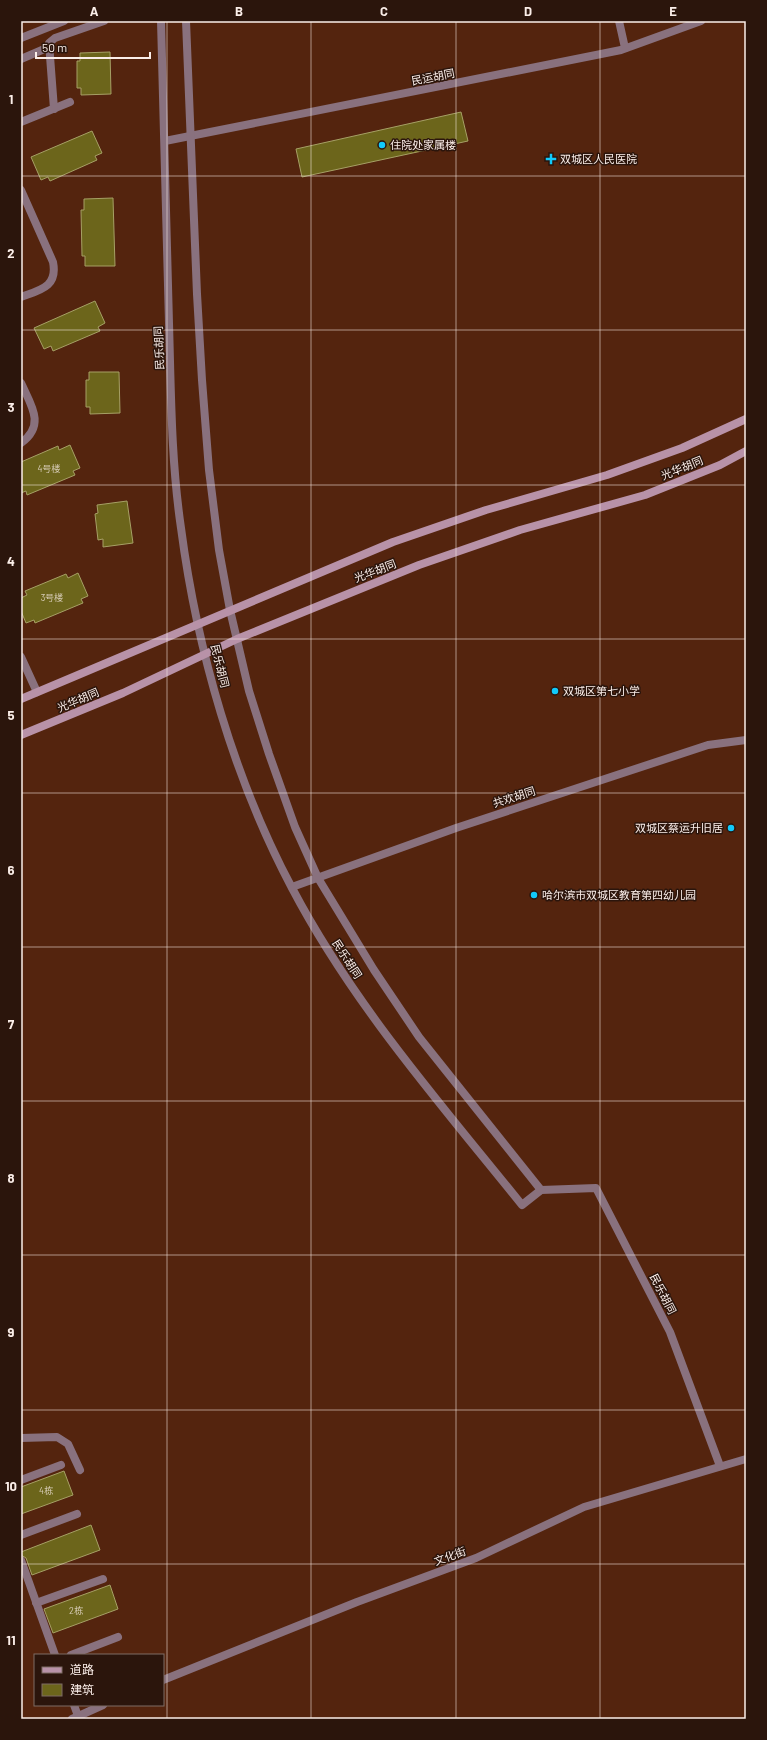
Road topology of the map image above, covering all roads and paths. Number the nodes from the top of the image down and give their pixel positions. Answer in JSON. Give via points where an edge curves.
{"nodes":[{"id":1,"x":64,"y":21,"type":"edge"},
{"id":2,"x":104,"y":21,"type":"edge"},
{"id":3,"x":161,"y":21,"type":"edge"},
{"id":4,"x":186,"y":21,"type":"edge"},
{"id":5,"x":619,"y":21,"type":"edge"},
{"id":6,"x":701,"y":21,"type":"edge"},
{"id":7,"x":21,"y":38,"type":"edge"},
{"id":8,"x":49,"y":47,"type":"junction"},
{"id":9,"x":626,"y":48,"type":"junction"},
{"id":10,"x":21,"y":59,"type":"edge"},
{"id":11,"x":70,"y":102,"type":"dead end"},
{"id":12,"x":54,"y":109,"type":"junction"},
{"id":13,"x":21,"y":122,"type":"edge"},
{"id":14,"x":191,"y":136,"type":"junction"},
{"id":15,"x":165,"y":141,"type":"junction"},
{"id":16,"x":21,"y":190,"type":"edge"},
{"id":17,"x":21,"y":297,"type":"edge"},
{"id":18,"x":21,"y":383,"type":"edge"},
{"id":19,"x":746,"y":419,"type":"edge"},
{"id":20,"x":21,"y":443,"type":"edge"},
{"id":21,"x":746,"y":451,"type":"edge"},
{"id":22,"x":230,"y":610,"type":"junction"},
{"id":23,"x":198,"y":623,"type":"junction"},
{"id":24,"x":237,"y":639,"type":"junction"},
{"id":25,"x":205,"y":654,"type":"junction"},
{"id":26,"x":21,"y":657,"type":"edge"},
{"id":27,"x":37,"y":692,"type":"junction"},
{"id":28,"x":21,"y":699,"type":"edge"},
{"id":29,"x":21,"y":735,"type":"edge"},
{"id":30,"x":746,"y":740,"type":"edge"},
{"id":31,"x":318,"y":878,"type":"junction"},
{"id":32,"x":292,"y":888,"type":"junction"},
{"id":33,"x":541,"y":1190,"type":"junction"},
{"id":34,"x":21,"y":1438,"type":"edge"},
{"id":35,"x":746,"y":1459,"type":"edge"},
{"id":36,"x":61,"y":1465,"type":"dead end"},
{"id":37,"x":720,"y":1466,"type":"junction"},
{"id":38,"x":80,"y":1470,"type":"dead end"},
{"id":39,"x":21,"y":1480,"type":"edge"},
{"id":40,"x":77,"y":1514,"type":"dead end"},
{"id":41,"x":21,"y":1536,"type":"edge"},
{"id":42,"x":21,"y":1560,"type":"edge"},
{"id":43,"x":103,"y":1579,"type":"dead end"},
{"id":44,"x":30,"y":1585,"type":"junction"},
{"id":45,"x":21,"y":1589,"type":"edge"},
{"id":46,"x":36,"y":1603,"type":"junction"},
{"id":47,"x":118,"y":1637,"type":"dead end"},
{"id":48,"x":55,"y":1654,"type":"edge"},
{"id":49,"x":74,"y":1654,"type":"edge"},
{"id":50,"x":164,"y":1680,"type":"edge"},
{"id":51,"x":74,"y":1706,"type":"edge"},
{"id":52,"x":101,"y":1706,"type":"edge"},
{"id":53,"x":75,"y":1718,"type":"edge"}],
"edges":[{"from":1,"to":7,"type":"street"},
{"from":2,"to":8,"type":"street","via":[[55,38],[49,43]]},
{"from":3,"to":15,"type":"street","name":"民乐胡同"},
{"from":4,"to":14,"type":"street","name":"民乐胡同"},
{"from":5,"to":9,"type":"street"},
{"from":6,"to":9,"type":"street","name":"民运胡同"},
{"from":8,"to":10,"type":"street"},
{"from":8,"to":12,"type":"street"},
{"from":9,"to":14,"type":"street","name":"民运胡同"},
{"from":11,"to":12,"type":"street"},
{"from":12,"to":13,"type":"street"},
{"from":14,"to":15,"type":"street","name":"民运胡同"},
{"from":14,"to":22,"type":"street","name":"民乐胡同","via":[[202,380],[209,470],[218,550]]},
{"from":15,"to":23,"type":"street","name":"民乐胡同","via":[[170,374],[176,478],[181,528]]},
{"from":16,"to":17,"type":"street","via":[[55,269],[50,284]]},
{"from":18,"to":20,"type":"street","via":[[34,413],[35,422],[27,439]]},
{"from":19,"to":22,"type":"main road","name":"光华胡同","via":[[682,448],[607,475],[486,510],[393,542]]},
{"from":21,"to":24,"type":"main road","name":"光华胡同","via":[[720,465],[645,495],[520,530],[420,565]]},
{"from":22,"to":23,"type":"main road","name":"光华胡同"},
{"from":22,"to":24,"type":"street","name":"民乐胡同"},
{"from":23,"to":25,"type":"street","name":"民乐胡同"},
{"from":23,"to":27,"type":"main road","name":"光华胡同"},
{"from":24,"to":25,"type":"main road","name":"光华胡同"},
{"from":24,"to":31,"type":"street","name":"民乐胡同","via":[[268,754],[295,827]]},
{"from":25,"to":29,"type":"main road","name":"光华胡同","via":[[123,693]]},
{"from":25,"to":32,"type":"street","name":"民乐胡同","via":[[237,760],[267,836]]},
{"from":26,"to":27,"type":"street"},
{"from":27,"to":28,"type":"main road","name":"光华胡同"},
{"from":30,"to":31,"type":"street","name":"共欢胡同","via":[[708,744],[456,828]]},
{"from":31,"to":32,"type":"street","name":"共欢胡同"},
{"from":31,"to":33,"type":"street","name":"民乐胡同","via":[[419,1038]]},
{"from":32,"to":33,"type":"street","name":"民乐胡同","via":[[319,935],[392,1044],[522,1205]]},
{"from":33,"to":37,"type":"street","name":"民乐胡同","via":[[596,1188],[670,1332]]},
{"from":34,"to":38,"type":"street","via":[[57,1437],[68,1444]]},
{"from":35,"to":37,"type":"street","name":"文化街"},
{"from":36,"to":39,"type":"street"},
{"from":37,"to":50,"type":"street","name":"文化街","via":[[584,1507],[476,1558],[357,1602]]},
{"from":40,"to":41,"type":"street"},
{"from":42,"to":44,"type":"street"},
{"from":43,"to":46,"type":"street"},
{"from":44,"to":45,"type":"street"},
{"from":44,"to":46,"type":"street"},
{"from":46,"to":48,"type":"street"},
{"from":47,"to":49,"type":"street"},
{"from":51,"to":53,"type":"street"},
{"from":52,"to":53,"type":"street"}]}
